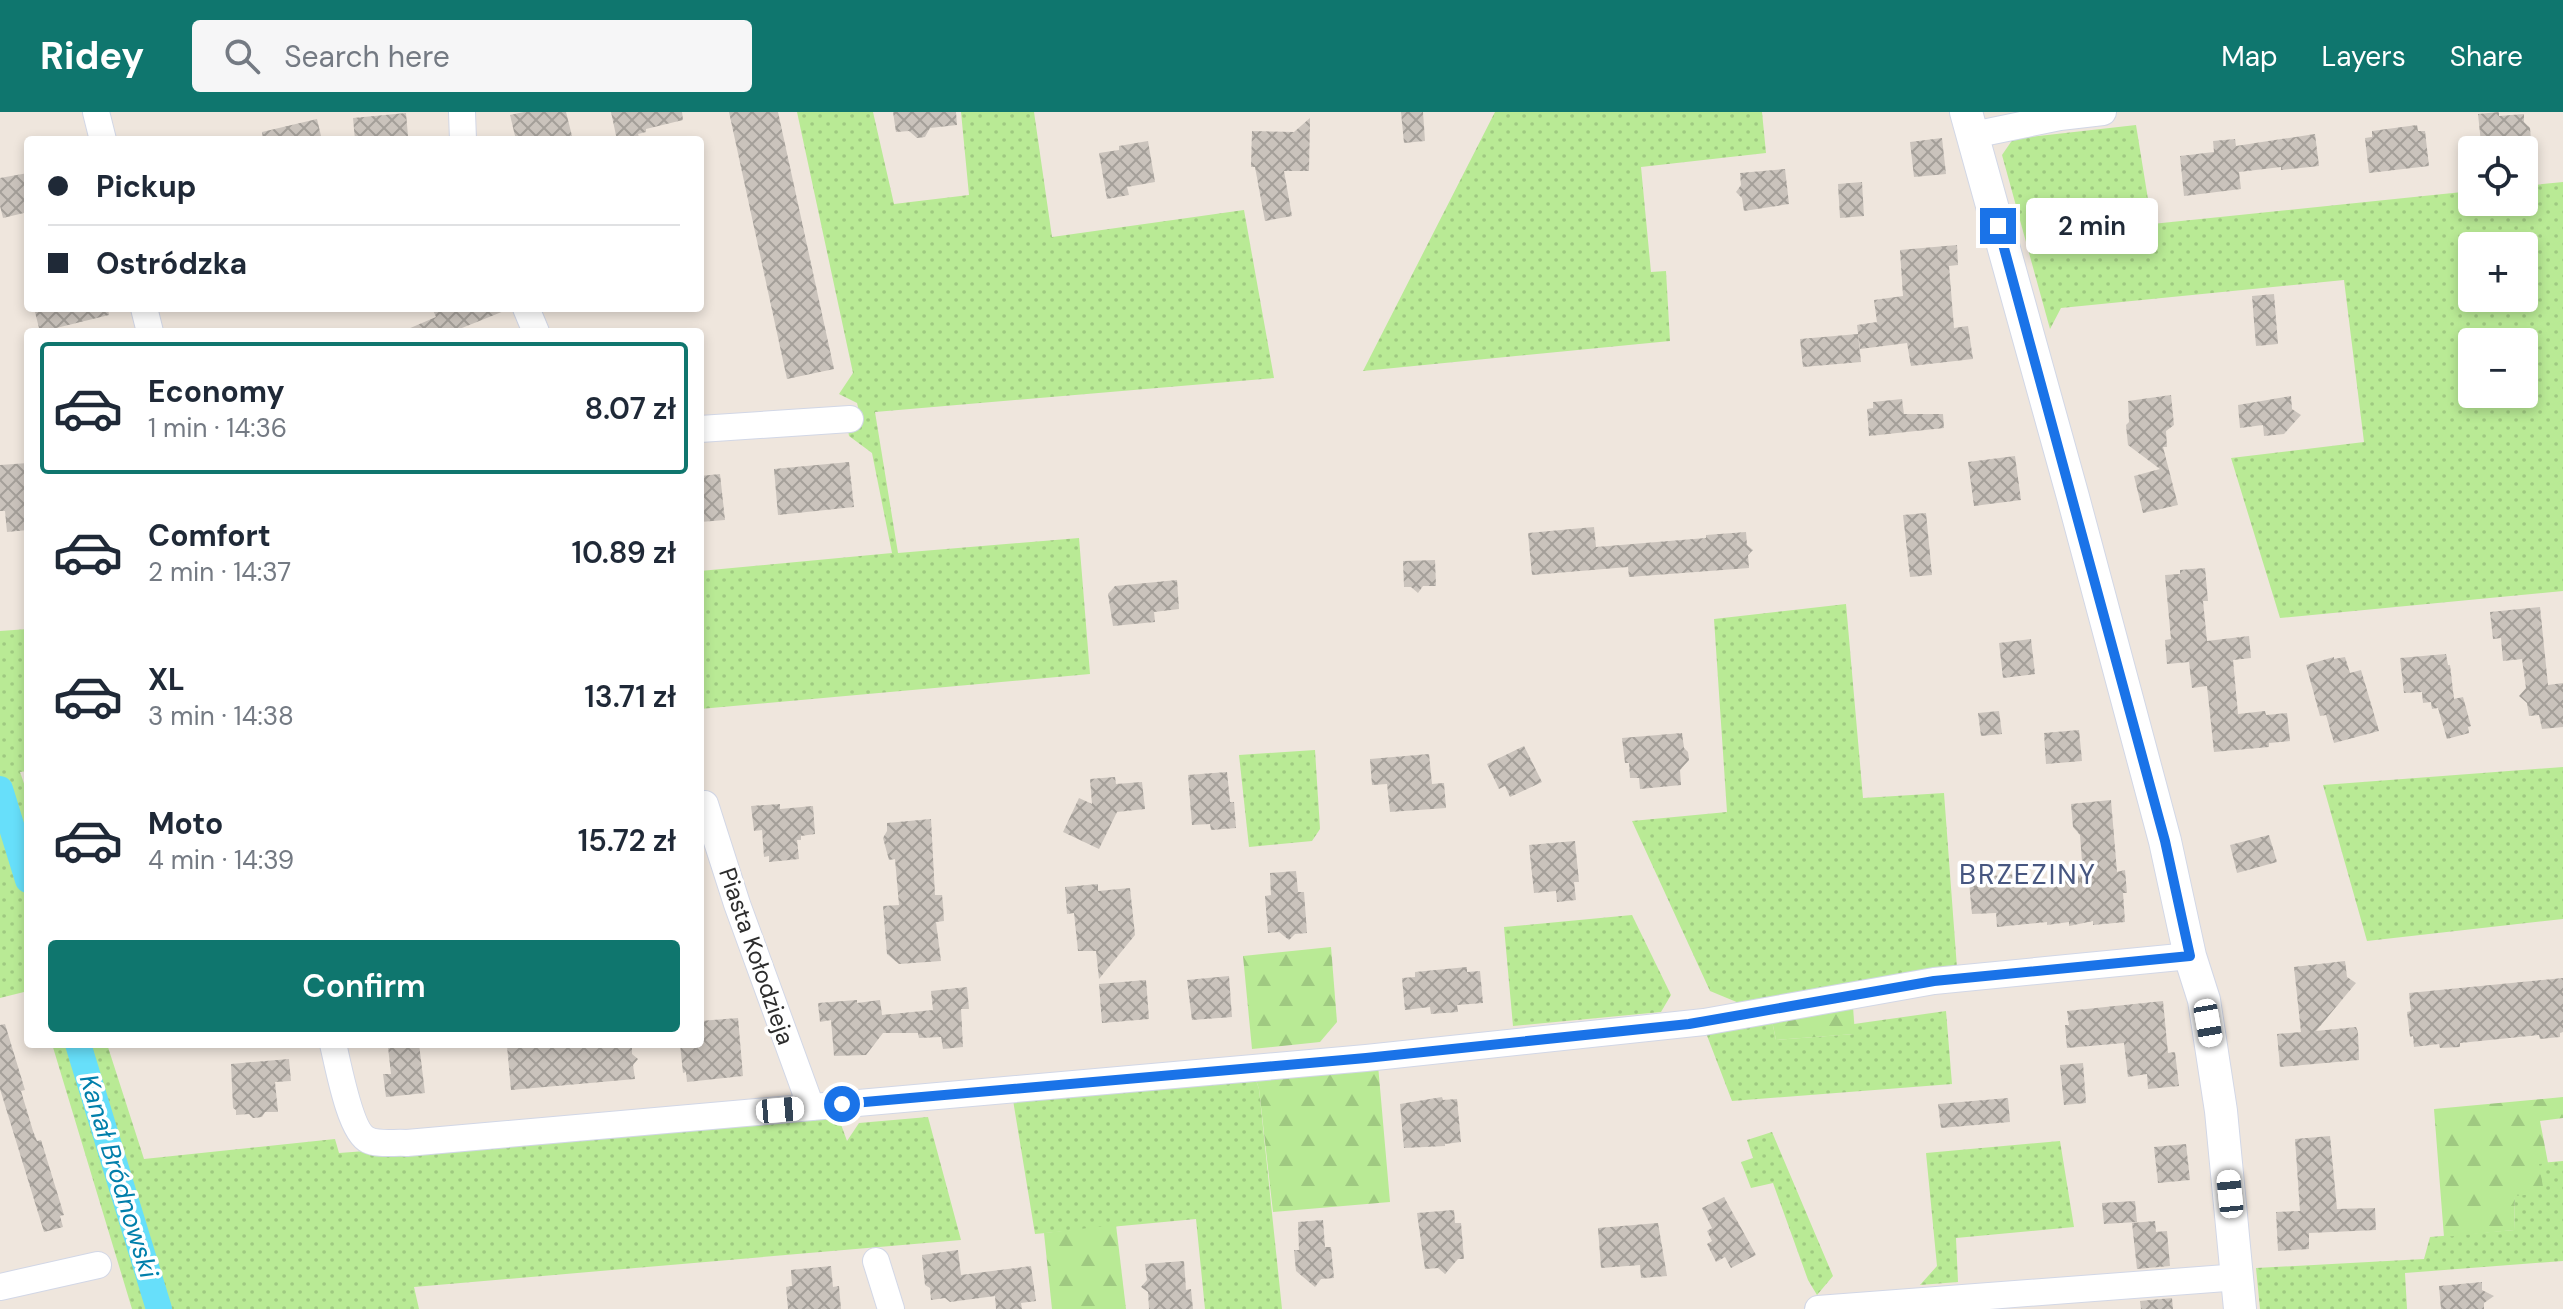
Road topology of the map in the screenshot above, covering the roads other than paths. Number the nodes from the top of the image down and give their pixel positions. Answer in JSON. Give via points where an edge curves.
{"nodes":[{"id":1,"x":462,"y":112,"type":"edge"},
{"id":2,"x":2103,"y":112,"type":"edge"},
{"id":3,"x":1970,"y":124,"type":"edge"},
{"id":4,"x":463,"y":136,"type":"edge"},
{"id":5,"x":850,"y":419,"type":"dead end"},
{"id":6,"x":704,"y":429,"type":"edge"},
{"id":7,"x":705,"y":804,"type":"dead end"},
{"id":8,"x":2190,"y":956,"type":"junction"},
{"id":9,"x":334,"y":1048,"type":"edge"},
{"id":10,"x":811,"y":1107,"type":"junction"},
{"id":11,"x":876,"y":1261,"type":"dead end"},
{"id":12,"x":98,"y":1265,"type":"dead end"},
{"id":13,"x":2239,"y":1277,"type":"junction"},
{"id":14,"x":0,"y":1287,"type":"edge"},
{"id":15,"x":891,"y":1309,"type":"edge"},
{"id":16,"x":1818,"y":1309,"type":"edge"},
{"id":17,"x":2240,"y":1309,"type":"edge"}],
"edges":[{"from":1,"to":4,"type":"street"},
{"from":2,"to":3,"type":"street"},
{"from":3,"to":8,"type":"street","via":[[2165,841]]},
{"from":5,"to":6,"type":"street"},
{"from":7,"to":10,"type":"street","name":"Piasta Kołodzieja"},
{"from":8,"to":10,"type":"street","via":[[1934,981],[1689,1024]]},
{"from":8,"to":13,"type":"street","via":[[2212,1046]]},
{"from":9,"to":10,"type":"street","via":[[351,1112],[370,1141],[407,1143]]},
{"from":11,"to":15,"type":"street"},
{"from":12,"to":14,"type":"street"},
{"from":13,"to":16,"type":"street"},
{"from":13,"to":17,"type":"street"}]}
